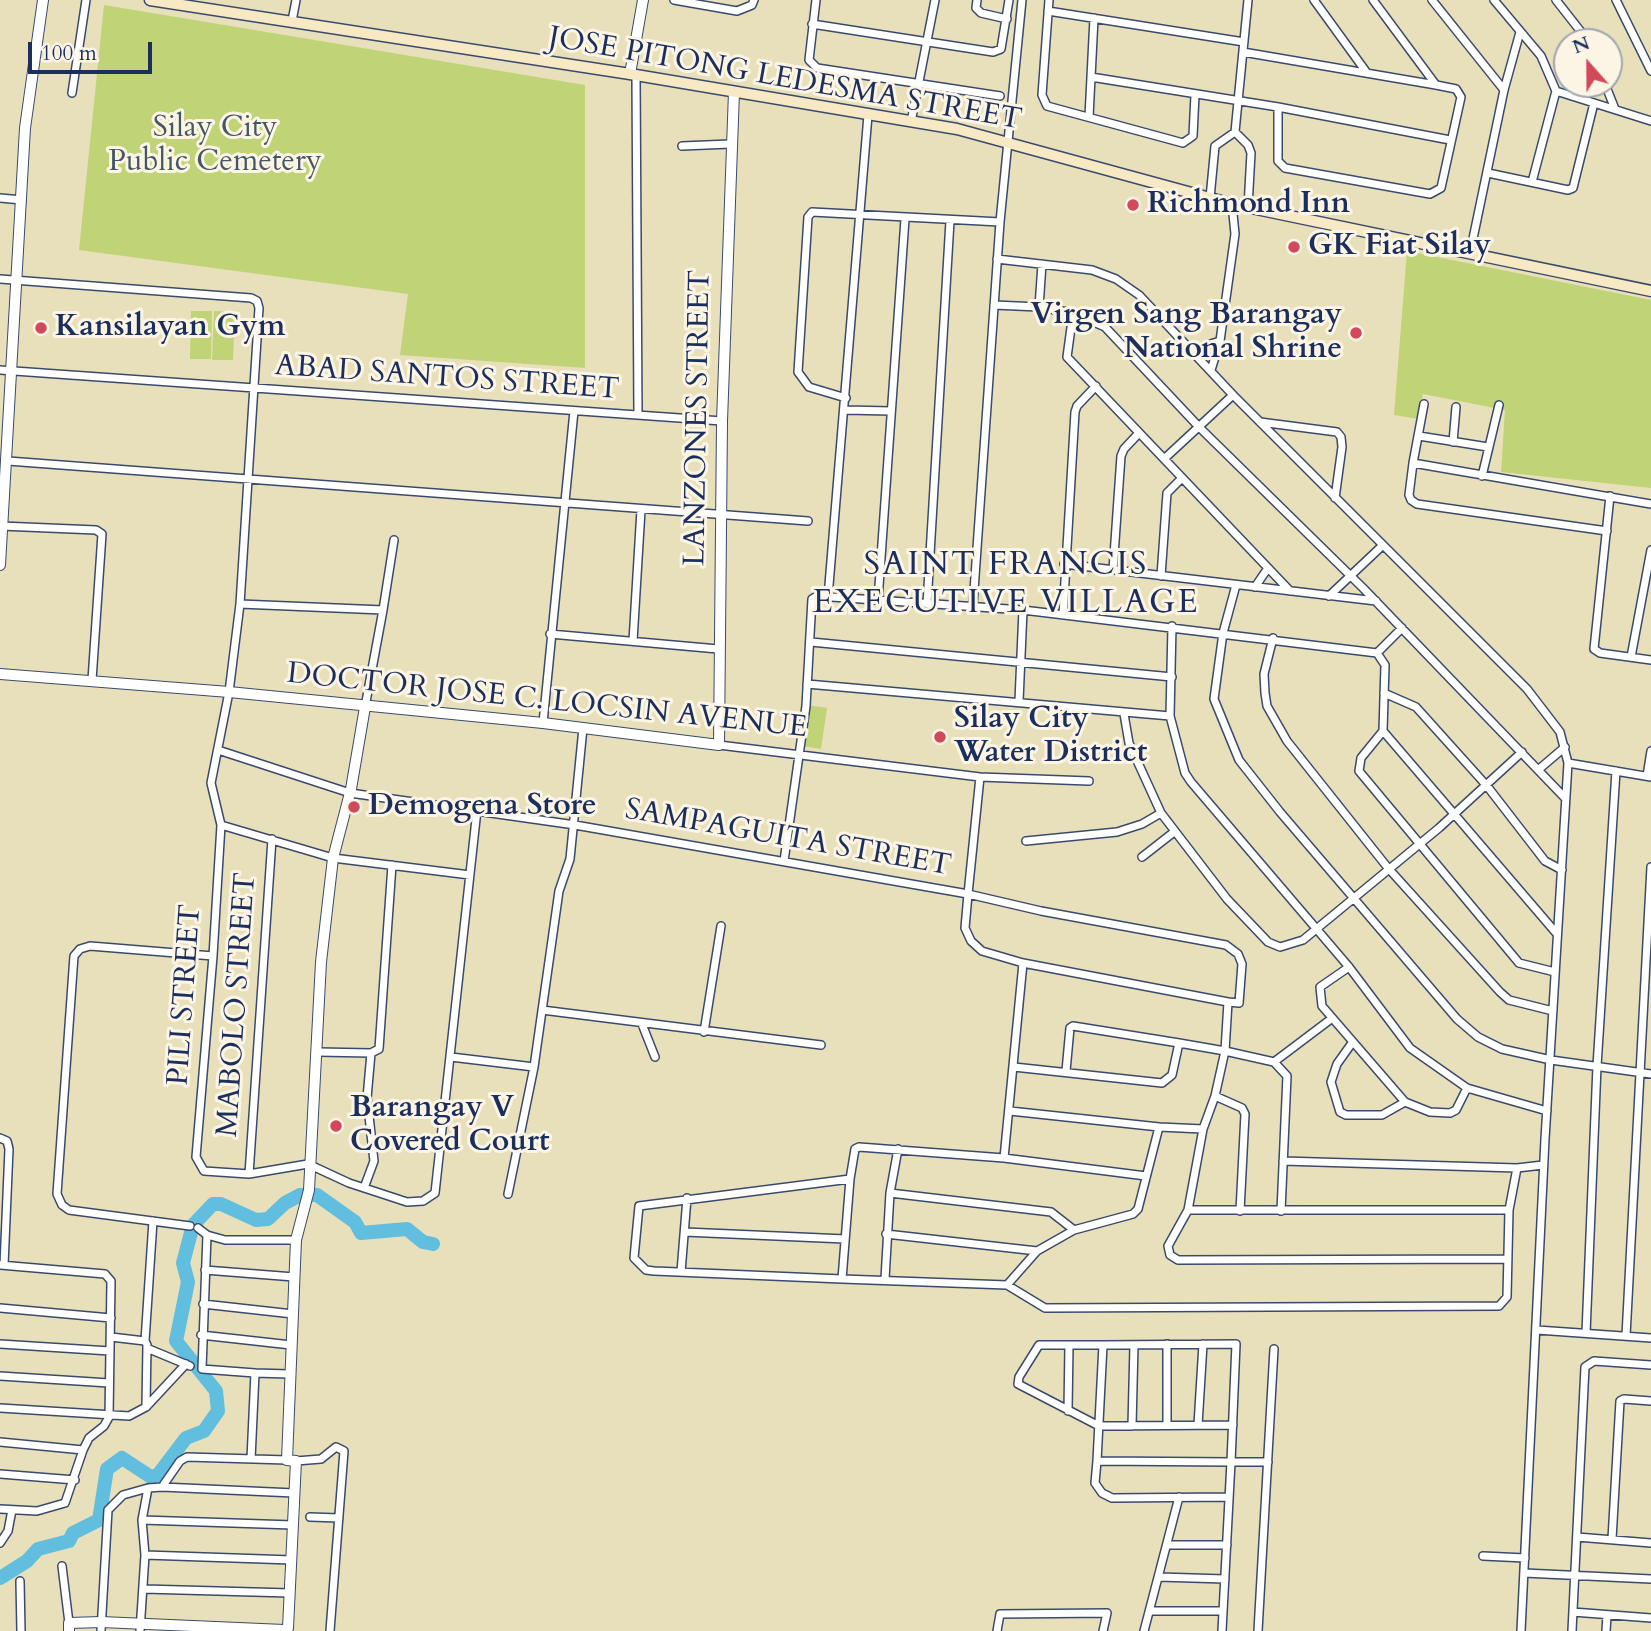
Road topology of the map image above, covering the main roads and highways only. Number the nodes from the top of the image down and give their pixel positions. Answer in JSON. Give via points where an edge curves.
{"nodes":[{"id":1,"x":150,"y":0,"type":"edge"},
{"id":2,"x":1651,"y":291,"type":"edge"}],
"edges":[{"from":1,"to":2,"type":"main road","name":"JOSE PITONG LEDESMA STREET","via":[[957,129],[1248,208]]}]}
